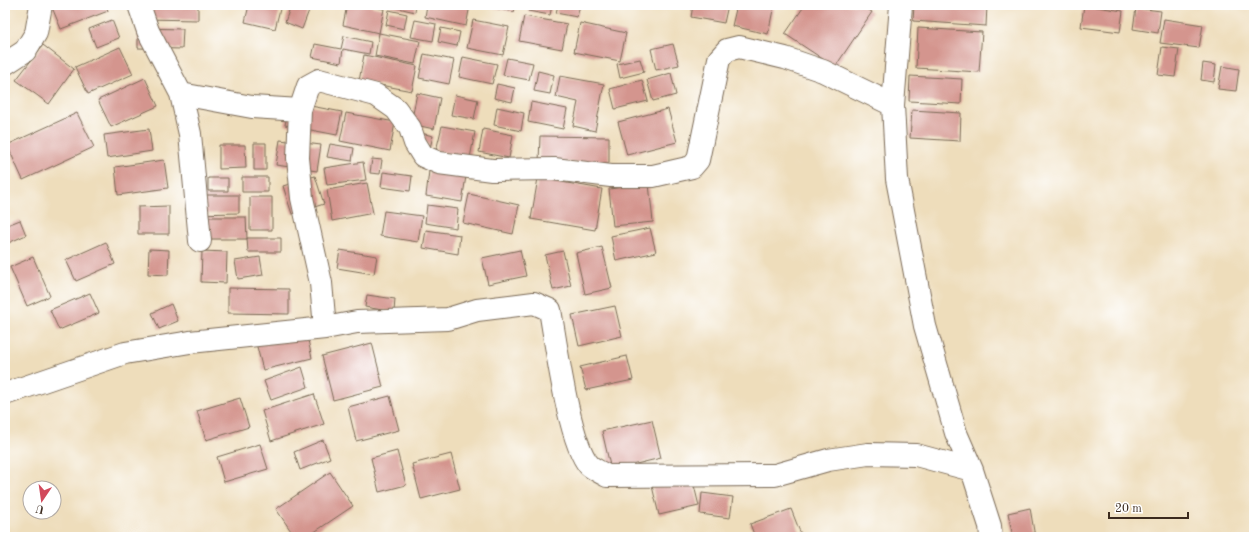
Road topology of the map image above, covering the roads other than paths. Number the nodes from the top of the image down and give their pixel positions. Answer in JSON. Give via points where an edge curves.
{"nodes":[{"id":1,"x":41,"y":5,"type":"edge"},
{"id":2,"x":139,"y":5,"type":"edge"},
{"id":3,"x":901,"y":5,"type":"edge"},
{"id":4,"x":5,"y":64,"type":"edge"},
{"id":5,"x":182,"y":94,"type":"junction"},
{"id":6,"x":893,"y":104,"type":"junction"},
{"id":7,"x":300,"y":110,"type":"junction"},
{"id":8,"x":200,"y":241,"type":"dead end"},
{"id":9,"x":325,"y":328,"type":"junction"},
{"id":10,"x":5,"y":394,"type":"edge"},
{"id":11,"x":972,"y":470,"type":"junction"},
{"id":12,"x":991,"y":537,"type":"edge"}],
"edges":[{"from":1,"to":4,"type":"street","via":[[36,33],[25,51]]},
{"from":2,"to":5,"type":"street","via":[[148,31]]},
{"from":3,"to":6,"type":"street"},
{"from":5,"to":7,"type":"street","via":[[252,107]]},
{"from":5,"to":8,"type":"street","via":[[190,134]]},
{"from":6,"to":7,"type":"street","via":[[823,71],[739,46],[727,50],[719,59],[698,160],[692,167],[653,176],[612,176],[554,169],[492,170],[432,161],[423,156],[410,128],[396,109],[376,95],[319,80],[308,86]]},
{"from":6,"to":11,"type":"street","via":[[897,179],[925,326],[956,433]]},
{"from":7,"to":9,"type":"street","via":[[298,158],[302,198],[321,283]]},
{"from":9,"to":10,"type":"street","via":[[190,342],[125,354]]},
{"from":9,"to":11,"type":"street","via":[[356,322],[448,319],[477,310],[534,303],[550,310],[576,440],[589,464],[607,476],[775,475],[828,460],[868,454],[916,455]]},
{"from":11,"to":12,"type":"street","via":[[990,526]]}]}
